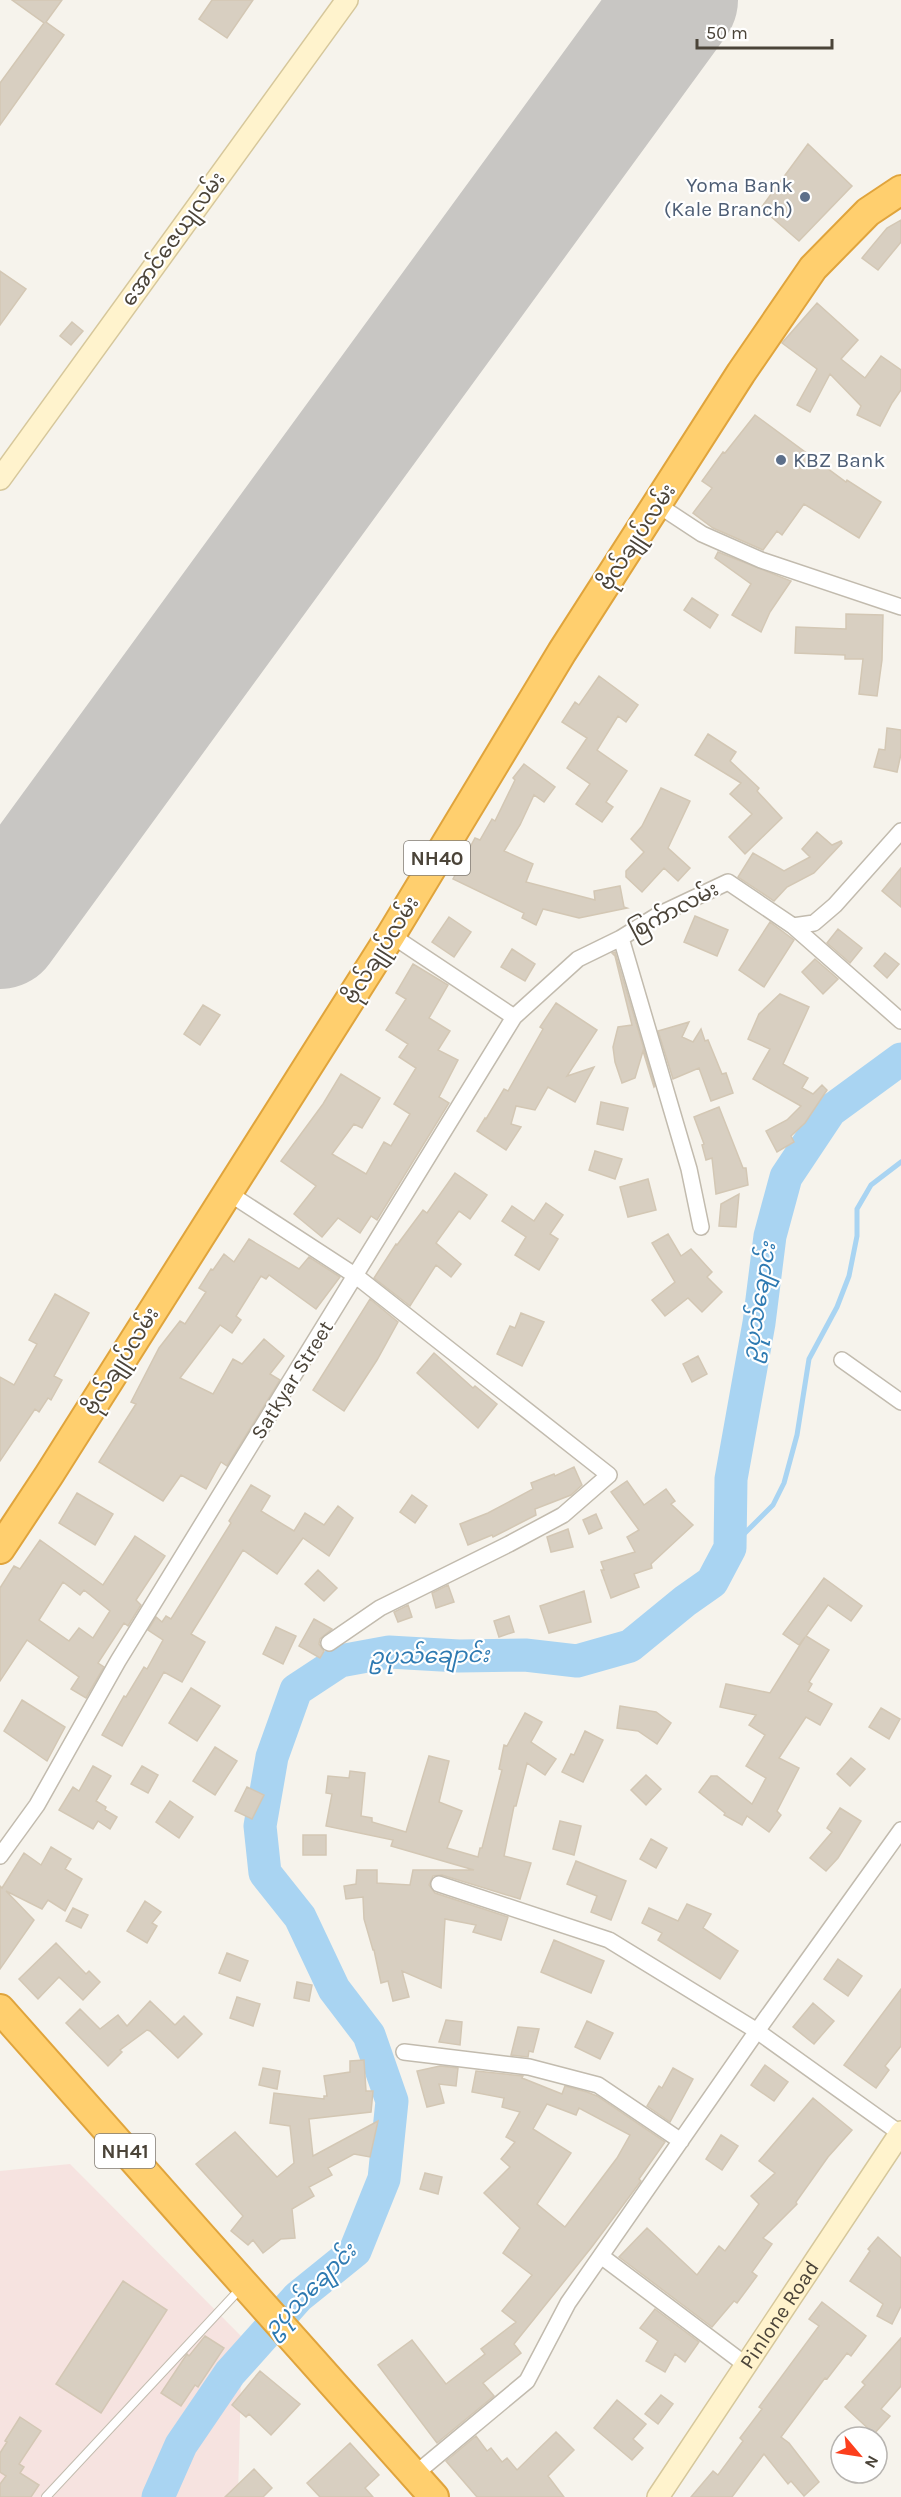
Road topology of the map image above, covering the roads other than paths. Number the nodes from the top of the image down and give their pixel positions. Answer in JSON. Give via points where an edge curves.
{"nodes":[{"id":1,"x":347,"y":0,"type":"edge"},
{"id":2,"x":901,"y":190,"type":"edge"},
{"id":3,"x":0,"y":479,"type":"edge"},
{"id":4,"x":658,"y":505,"type":"junction"},
{"id":5,"x":901,"y":607,"type":"edge"},
{"id":6,"x":900,"y":830,"type":"edge"},
{"id":7,"x":793,"y":926,"type":"junction"},
{"id":8,"x":391,"y":935,"type":"junction"},
{"id":9,"x":621,"y":939,"type":"junction"},
{"id":10,"x":514,"y":1017,"type":"junction"},
{"id":11,"x":901,"y":1021,"type":"edge"},
{"id":12,"x":228,"y":1192,"type":"junction"},
{"id":13,"x":701,"y":1227,"type":"dead end"},
{"id":14,"x":356,"y":1276,"type":"junction"},
{"id":15,"x":842,"y":1360,"type":"dead end"},
{"id":16,"x":901,"y":1402,"type":"edge"},
{"id":17,"x":0,"y":1549,"type":"edge"},
{"id":18,"x":329,"y":1643,"type":"dead end"},
{"id":19,"x":901,"y":1830,"type":"edge"},
{"id":20,"x":0,"y":1856,"type":"edge"},
{"id":21,"x":439,"y":1884,"type":"dead end"},
{"id":22,"x":0,"y":2009,"type":"edge"},
{"id":23,"x":757,"y":2031,"type":"junction"},
{"id":24,"x":404,"y":2052,"type":"dead end"},
{"id":25,"x":901,"y":2133,"type":"edge"},
{"id":26,"x":681,"y":2141,"type":"junction"},
{"id":27,"x":601,"y":2256,"type":"junction"},
{"id":28,"x":247,"y":2290,"type":"junction"},
{"id":29,"x":746,"y":2365,"type":"junction"},
{"id":30,"x":414,"y":2475,"type":"junction"},
{"id":31,"x":46,"y":2497,"type":"edge"},
{"id":32,"x":434,"y":2497,"type":"edge"},
{"id":33,"x":658,"y":2497,"type":"edge"}],
"edges":[{"from":1,"to":3,"type":"street","name":"အောင်ဇေယျလမ်း"},
{"from":2,"to":4,"type":"highway","name":"ဗိုလ်ချုပ်လမ်း","number":"NH40","via":[[868,212],[813,268]]},
{"from":4,"to":5,"type":"street","via":[[702,534],[761,560]]},
{"from":4,"to":8,"type":"highway","name":"ဗိုလ်ချုပ်လမ်း","number":"NH40","via":[[562,652]]},
{"from":6,"to":7,"type":"street","via":[[835,905],[814,923]]},
{"from":7,"to":9,"type":"street","name":"စြက်ာလမ်း","via":[[728,882],[658,915]]},
{"from":7,"to":11,"type":"street"},
{"from":8,"to":10,"type":"street"},
{"from":8,"to":12,"type":"highway","name":"ဗိုလ်ချုပ်လမ်း","number":"NH40"},
{"from":9,"to":10,"type":"street","name":"Satkyar Street","via":[[578,959]]},
{"from":9,"to":13,"type":"street","name":"စြက်ာလမ်း","via":[[689,1169]]},
{"from":10,"to":14,"type":"street","name":"Satkyar Street"},
{"from":12,"to":14,"type":"street"},
{"from":12,"to":17,"type":"highway","name":"ဗိုလ်ချုပ်လမ်း","number":"NH40"},
{"from":14,"to":18,"type":"street","via":[[609,1475],[563,1515],[380,1608]]},
{"from":14,"to":20,"type":"street","name":"Satkyar Street","via":[[118,1661],[37,1805]]},
{"from":15,"to":16,"type":"street"},
{"from":19,"to":23,"type":"street"},
{"from":21,"to":23,"type":"street","via":[[609,1940]]},
{"from":22,"to":28,"type":"highway","number":"NH41"},
{"from":23,"to":25,"type":"street"},
{"from":23,"to":26,"type":"street"},
{"from":24,"to":26,"type":"street","via":[[529,2067],[598,2085]]},
{"from":25,"to":29,"type":"street","name":"Pinlone Road"},
{"from":26,"to":27,"type":"street"},
{"from":27,"to":29,"type":"street"},
{"from":27,"to":30,"type":"street","via":[[568,2303],[527,2380]]},
{"from":28,"to":30,"type":"highway","number":"NH41"},
{"from":28,"to":31,"type":"lane"},
{"from":29,"to":33,"type":"street","name":"Pinlone Road"},
{"from":30,"to":32,"type":"highway","number":"NH41"}]}
